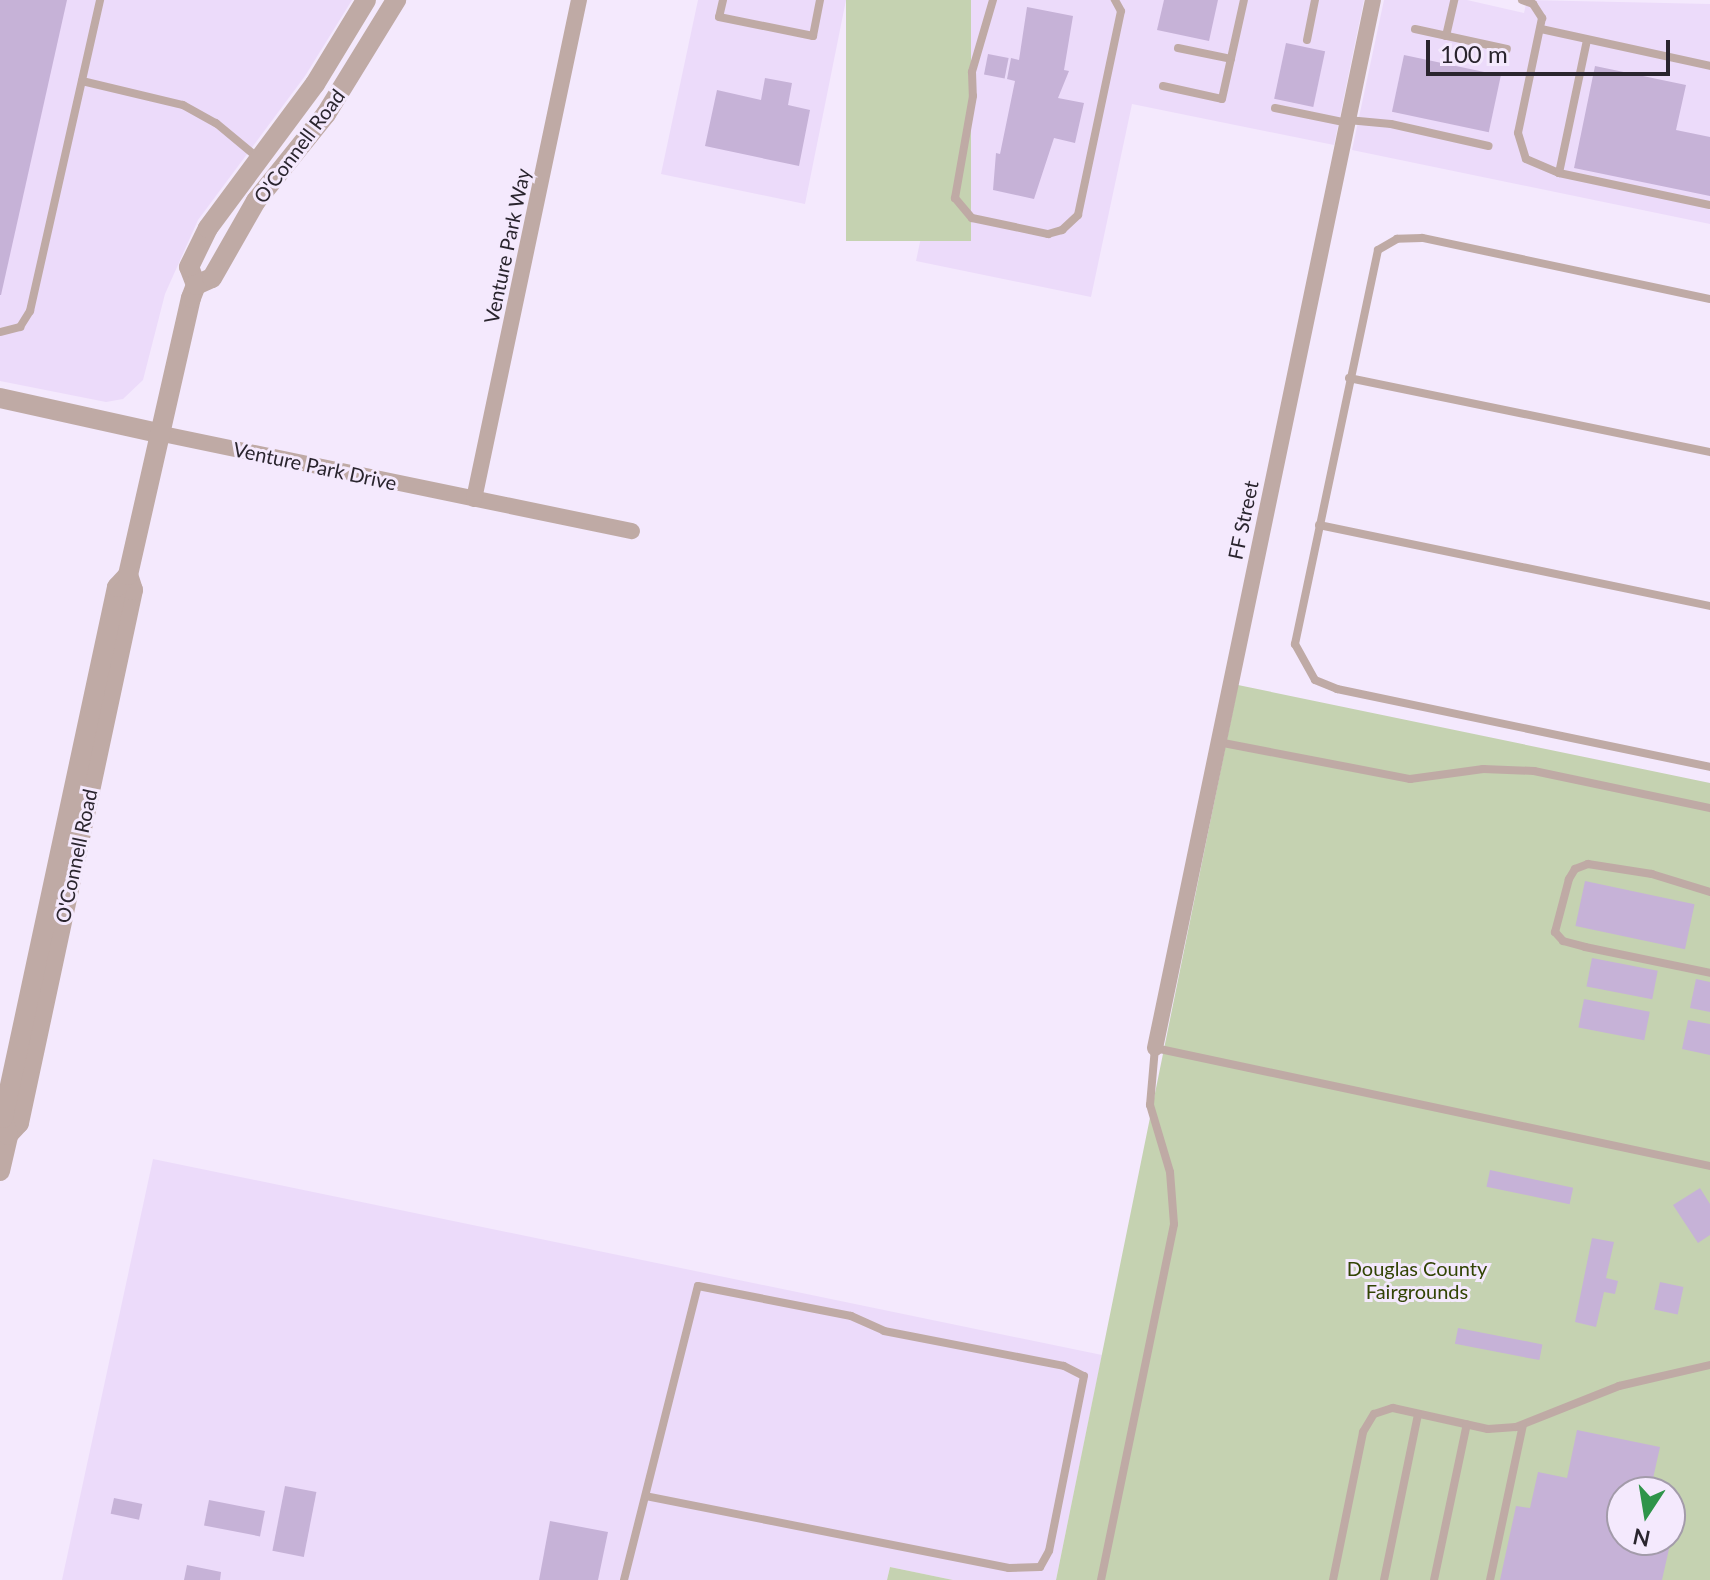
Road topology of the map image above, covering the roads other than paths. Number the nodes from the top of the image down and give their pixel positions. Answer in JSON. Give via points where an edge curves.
{"nodes":[{"id":1,"x":100,"y":0,"type":"edge"},
{"id":2,"x":366,"y":0,"type":"edge"},
{"id":3,"x":396,"y":0,"type":"edge"},
{"id":4,"x":579,"y":0,"type":"edge"},
{"id":5,"x":723,"y":0,"type":"edge"},
{"id":6,"x":820,"y":0,"type":"edge"},
{"id":7,"x":993,"y":0,"type":"edge"},
{"id":8,"x":1115,"y":0,"type":"edge"},
{"id":9,"x":1244,"y":0,"type":"edge"},
{"id":10,"x":1315,"y":0,"type":"edge"},
{"id":11,"x":1373,"y":0,"type":"edge"},
{"id":12,"x":1454,"y":0,"type":"edge"},
{"id":13,"x":1522,"y":0,"type":"edge"},
{"id":14,"x":1415,"y":29,"type":"dead end"},
{"id":15,"x":1541,"y":29,"type":"junction"},
{"id":16,"x":1446,"y":36,"type":"junction"},
{"id":17,"x":1307,"y":40,"type":"dead end"},
{"id":18,"x":1587,"y":40,"type":"junction"},
{"id":19,"x":1178,"y":48,"type":"dead end"},
{"id":20,"x":1507,"y":49,"type":"dead end"},
{"id":21,"x":1231,"y":59,"type":"junction"},
{"id":22,"x":1710,"y":66,"type":"edge"},
{"id":23,"x":82,"y":81,"type":"junction"},
{"id":24,"x":1163,"y":86,"type":"dead end"},
{"id":25,"x":1275,"y":108,"type":"dead end"},
{"id":26,"x":1348,"y":121,"type":"junction"},
{"id":27,"x":1489,"y":146,"type":"dead end"},
{"id":28,"x":258,"y":157,"type":"junction"},
{"id":29,"x":1559,"y":173,"type":"junction"},
{"id":30,"x":1710,"y":205,"type":"edge"},
{"id":31,"x":196,"y":285,"type":"junction"},
{"id":32,"x":1710,"y":299,"type":"edge"},
{"id":33,"x":0,"y":332,"type":"edge"},
{"id":34,"x":1349,"y":378,"type":"junction"},
{"id":35,"x":0,"y":398,"type":"edge"},
{"id":36,"x":158,"y":433,"type":"junction"},
{"id":37,"x":1710,"y":452,"type":"edge"},
{"id":38,"x":474,"y":499,"type":"junction"},
{"id":39,"x":1319,"y":525,"type":"junction"},
{"id":40,"x":632,"y":531,"type":"dead end"},
{"id":41,"x":1710,"y":606,"type":"edge"},
{"id":42,"x":1217,"y":742,"type":"junction"},
{"id":43,"x":1710,"y":767,"type":"edge"},
{"id":44,"x":1710,"y":808,"type":"edge"},
{"id":45,"x":1710,"y":892,"type":"edge"},
{"id":46,"x":1710,"y":973,"type":"edge"},
{"id":47,"x":1155,"y":1048,"type":"junction"},
{"id":48,"x":1710,"y":1166,"type":"edge"},
{"id":49,"x":0,"y":1171,"type":"edge"},
{"id":50,"x":1710,"y":1365,"type":"edge"},
{"id":51,"x":1418,"y":1414,"type":"junction"},
{"id":52,"x":1467,"y":1424,"type":"junction"},
{"id":53,"x":1523,"y":1425,"type":"junction"},
{"id":54,"x":646,"y":1496,"type":"junction"},
{"id":55,"x":624,"y":1580,"type":"edge"},
{"id":56,"x":1101,"y":1580,"type":"edge"},
{"id":57,"x":1333,"y":1580,"type":"edge"},
{"id":58,"x":1384,"y":1580,"type":"edge"},
{"id":59,"x":1434,"y":1580,"type":"edge"},
{"id":60,"x":1490,"y":1580,"type":"edge"}],
"edges":[{"from":1,"to":23,"type":"lane"},
{"from":2,"to":28,"type":"street","name":"O'Connell Road","via":[[315,84]]},
{"from":3,"to":31,"type":"street","name":"O'Connell Road","via":[[326,114],[234,233],[212,278]]},
{"from":4,"to":38,"type":"street","name":"Venture Park Way"},
{"from":5,"to":6,"type":"lane","via":[[719,17],[813,36]]},
{"from":7,"to":8,"type":"lane","via":[[972,72],[973,96],[955,198],[972,218],[1048,234],[1062,230],[1078,215],[1121,11]]},
{"from":9,"to":21,"type":"lane"},
{"from":10,"to":17,"type":"lane"},
{"from":11,"to":26,"type":"street","name":"FF Street"},
{"from":12,"to":16,"type":"lane"},
{"from":13,"to":15,"type":"lane","via":[[1540,12]]},
{"from":14,"to":16,"type":"lane"},
{"from":15,"to":18,"type":"lane"},
{"from":15,"to":29,"type":"lane","via":[[1518,142],[1526,159]]},
{"from":16,"to":20,"type":"lane"},
{"from":18,"to":22,"type":"lane"},
{"from":18,"to":29,"type":"lane"},
{"from":19,"to":21,"type":"lane"},
{"from":21,"to":24,"type":"lane","via":[[1222,99]]},
{"from":23,"to":28,"type":"lane","via":[[183,105],[216,123]]},
{"from":23,"to":33,"type":"lane","via":[[30,311],[20,327]]},
{"from":25,"to":26,"type":"lane"},
{"from":26,"to":27,"type":"lane","via":[[1391,124]]},
{"from":26,"to":42,"type":"street","name":"FF Street"},
{"from":28,"to":31,"type":"street","name":"O'Connell Road","via":[[194,254],[189,267]]},
{"from":29,"to":30,"type":"lane"},
{"from":31,"to":36,"type":"street","name":"O'Connell Road"},
{"from":32,"to":34,"type":"lane","via":[[1422,238],[1397,239],[1378,250],[1372,261]]},
{"from":34,"to":37,"type":"lane"},
{"from":34,"to":39,"type":"lane"},
{"from":35,"to":36,"type":"street","name":"Venture Park Drive"},
{"from":36,"to":38,"type":"street","name":"Venture Park Drive"},
{"from":36,"to":49,"type":"street","name":"O'Connell Road","via":[[128,575],[133,590],[19,1123],[8,1135]]},
{"from":38,"to":40,"type":"street","name":"Venture Park Drive"},
{"from":39,"to":41,"type":"lane"},
{"from":39,"to":43,"type":"lane","via":[[1295,644],[1315,680]]},
{"from":42,"to":44,"type":"lane","via":[[1410,779],[1483,769],[1534,771]]},
{"from":42,"to":47,"type":"street","name":"FF Street"},
{"from":45,"to":46,"type":"lane","via":[[1652,874],[1588,864],[1575,869],[1569,879],[1555,932],[1563,941],[1585,947]]},
{"from":47,"to":48,"type":"lane"},
{"from":47,"to":56,"type":"lane","via":[[1150,1105],[1170,1172],[1174,1224]]},
{"from":50,"to":53,"type":"lane","via":[[1619,1386]]},
{"from":51,"to":52,"type":"lane"},
{"from":51,"to":57,"type":"lane","via":[[1383,1409],[1368,1421]]},
{"from":51,"to":58,"type":"lane"},
{"from":52,"to":53,"type":"lane","via":[[1488,1429]]},
{"from":52,"to":59,"type":"lane"},
{"from":53,"to":60,"type":"lane"},
{"from":54,"to":54,"type":"lane","via":[[1009,1568],[1040,1567],[1049,1551],[1084,1376],[1064,1366],[884,1331],[851,1316],[698,1286]]},
{"from":54,"to":55,"type":"lane"}]}
